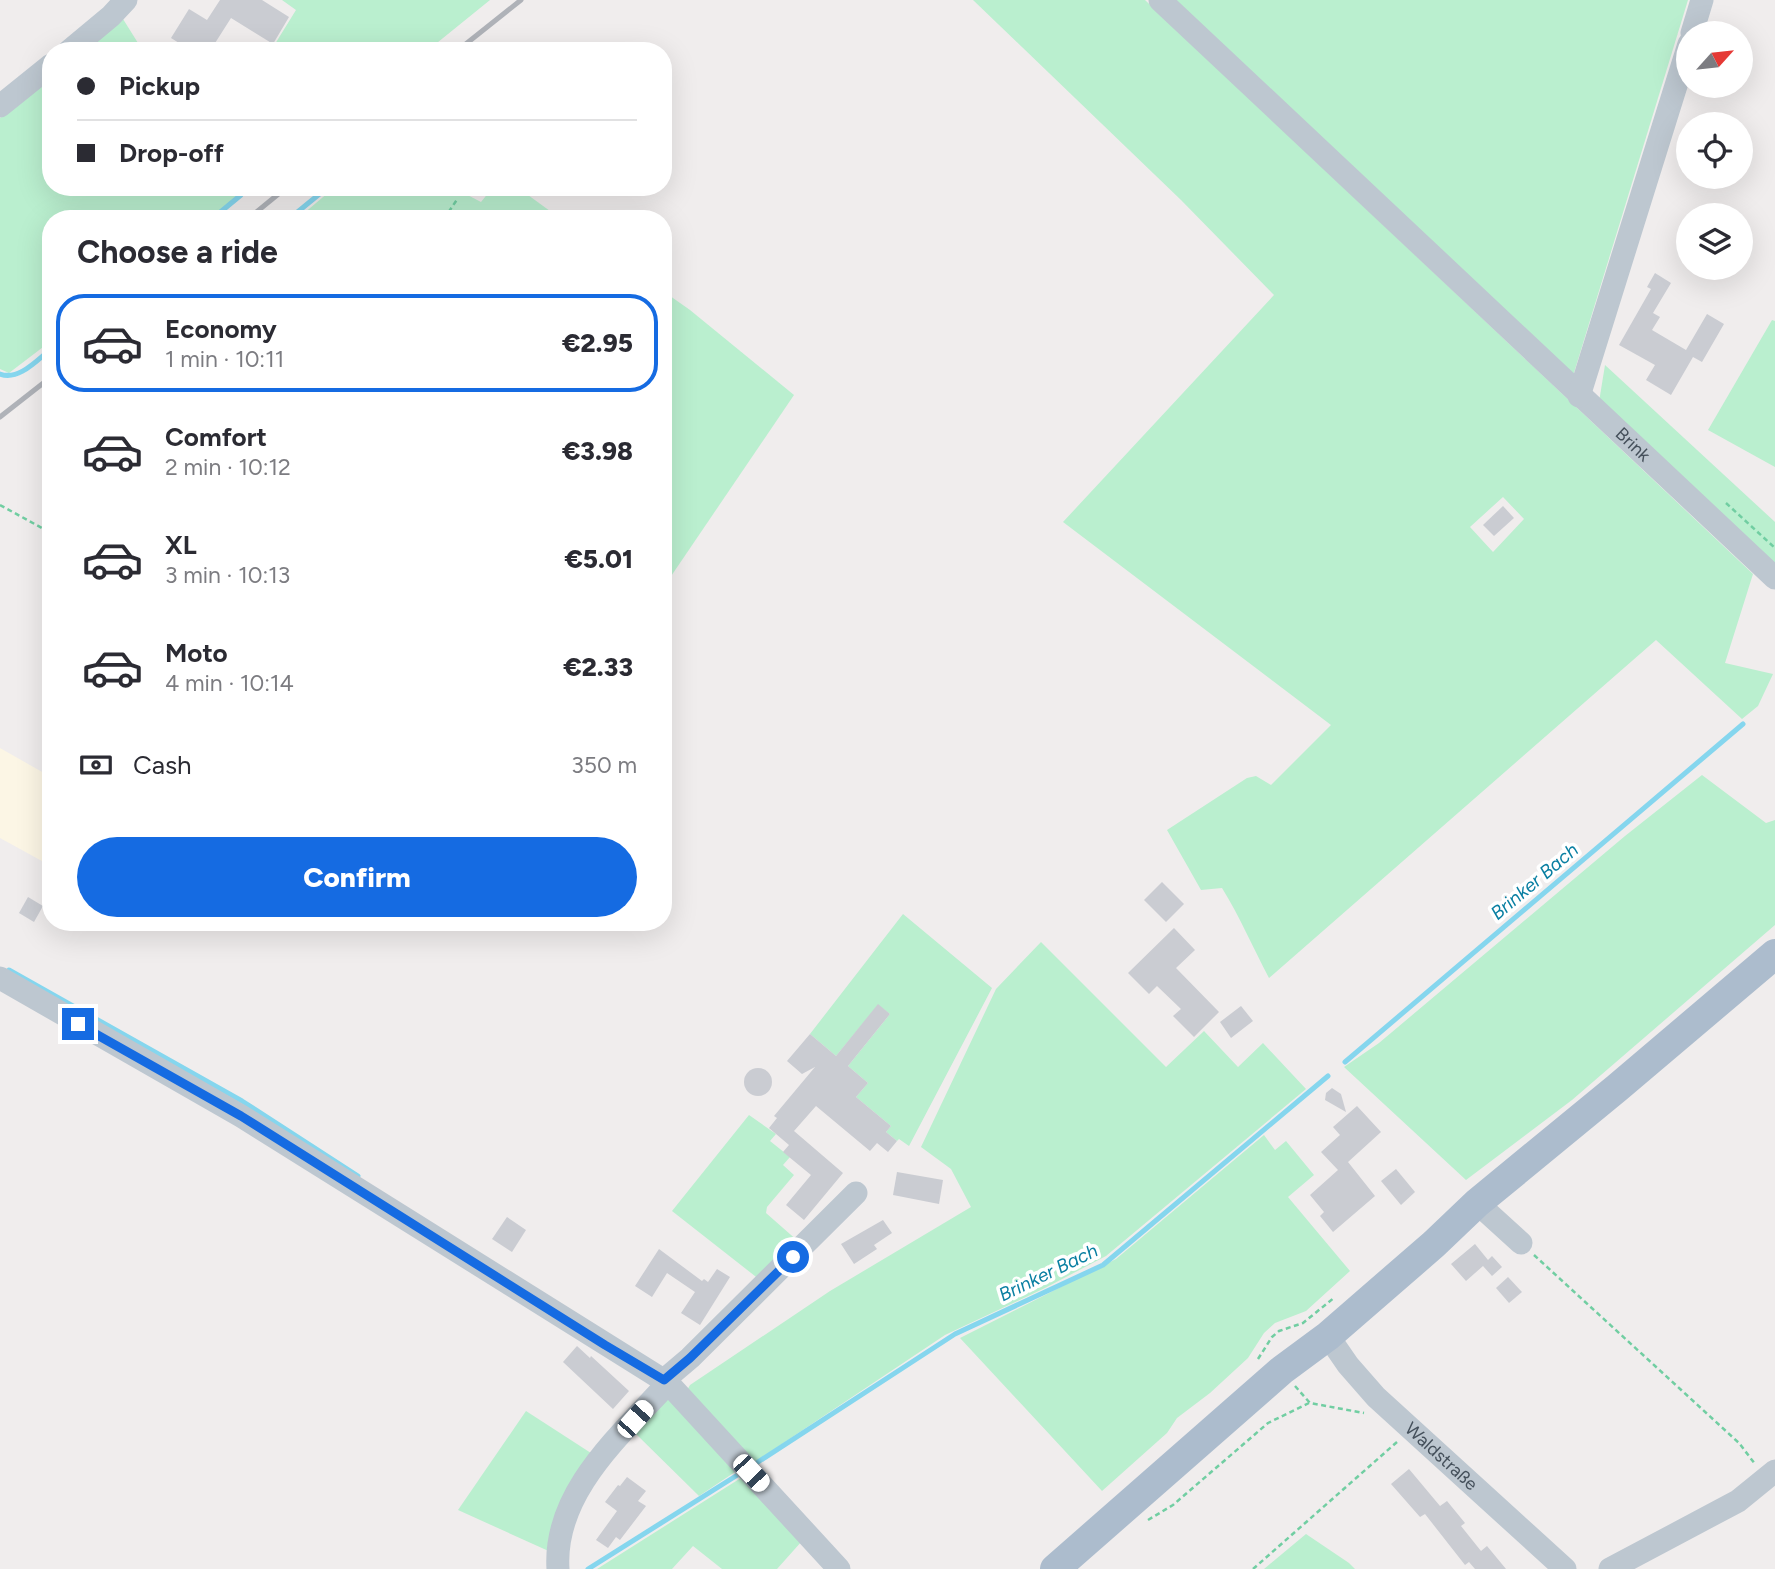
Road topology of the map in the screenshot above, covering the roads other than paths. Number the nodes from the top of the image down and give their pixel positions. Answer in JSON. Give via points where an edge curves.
{"nodes":[{"id":1,"x":126,"y":0,"type":"edge"},
{"id":2,"x":1160,"y":0,"type":"edge"},
{"id":3,"x":1702,"y":0,"type":"edge"},
{"id":4,"x":1696,"y":21,"type":"edge"},
{"id":5,"x":80,"y":42,"type":"edge"},
{"id":6,"x":42,"y":72,"type":"edge"},
{"id":7,"x":1676,"y":86,"type":"edge"},
{"id":8,"x":0,"y":106,"type":"edge"},
{"id":9,"x":1579,"y":396,"type":"junction"},
{"id":10,"x":1775,"y":578,"type":"edge"},
{"id":11,"x":1775,"y":954,"type":"edge"},
{"id":12,"x":0,"y":978,"type":"edge"},
{"id":13,"x":856,"y":1193,"type":"dead end"},
{"id":14,"x":1477,"y":1203,"type":"junction"},
{"id":15,"x":1521,"y":1243,"type":"road end"},
{"id":16,"x":1328,"y":1336,"type":"junction"},
{"id":17,"x":666,"y":1381,"type":"junction"},
{"id":18,"x":1771,"y":1474,"type":"edge"},
{"id":19,"x":558,"y":1569,"type":"edge"},
{"id":20,"x":839,"y":1569,"type":"edge"},
{"id":21,"x":1055,"y":1569,"type":"edge"},
{"id":22,"x":1565,"y":1569,"type":"edge"},
{"id":23,"x":1610,"y":1569,"type":"edge"}],
"edges":[{"from":1,"to":5,"type":"street"},
{"from":2,"to":9,"type":"street","name":"Brink"},
{"from":3,"to":4,"type":"street"},
{"from":6,"to":8,"type":"street"},
{"from":7,"to":9,"type":"street"},
{"from":9,"to":10,"type":"street","name":"Brink"},
{"from":11,"to":14,"type":"main road"},
{"from":12,"to":17,"type":"street","via":[[241,1116]]},
{"from":13,"to":17,"type":"street"},
{"from":14,"to":15,"type":"street"},
{"from":14,"to":16,"type":"main road"},
{"from":16,"to":21,"type":"main road","via":[[1282,1370]]},
{"from":16,"to":22,"type":"street","name":"Waldstraße","via":[[1376,1397]]},
{"from":17,"to":19,"type":"street","via":[[587,1475],[572,1501],[561,1530]]},
{"from":17,"to":20,"type":"street"},
{"from":18,"to":23,"type":"street","via":[[1738,1501]]}]}
